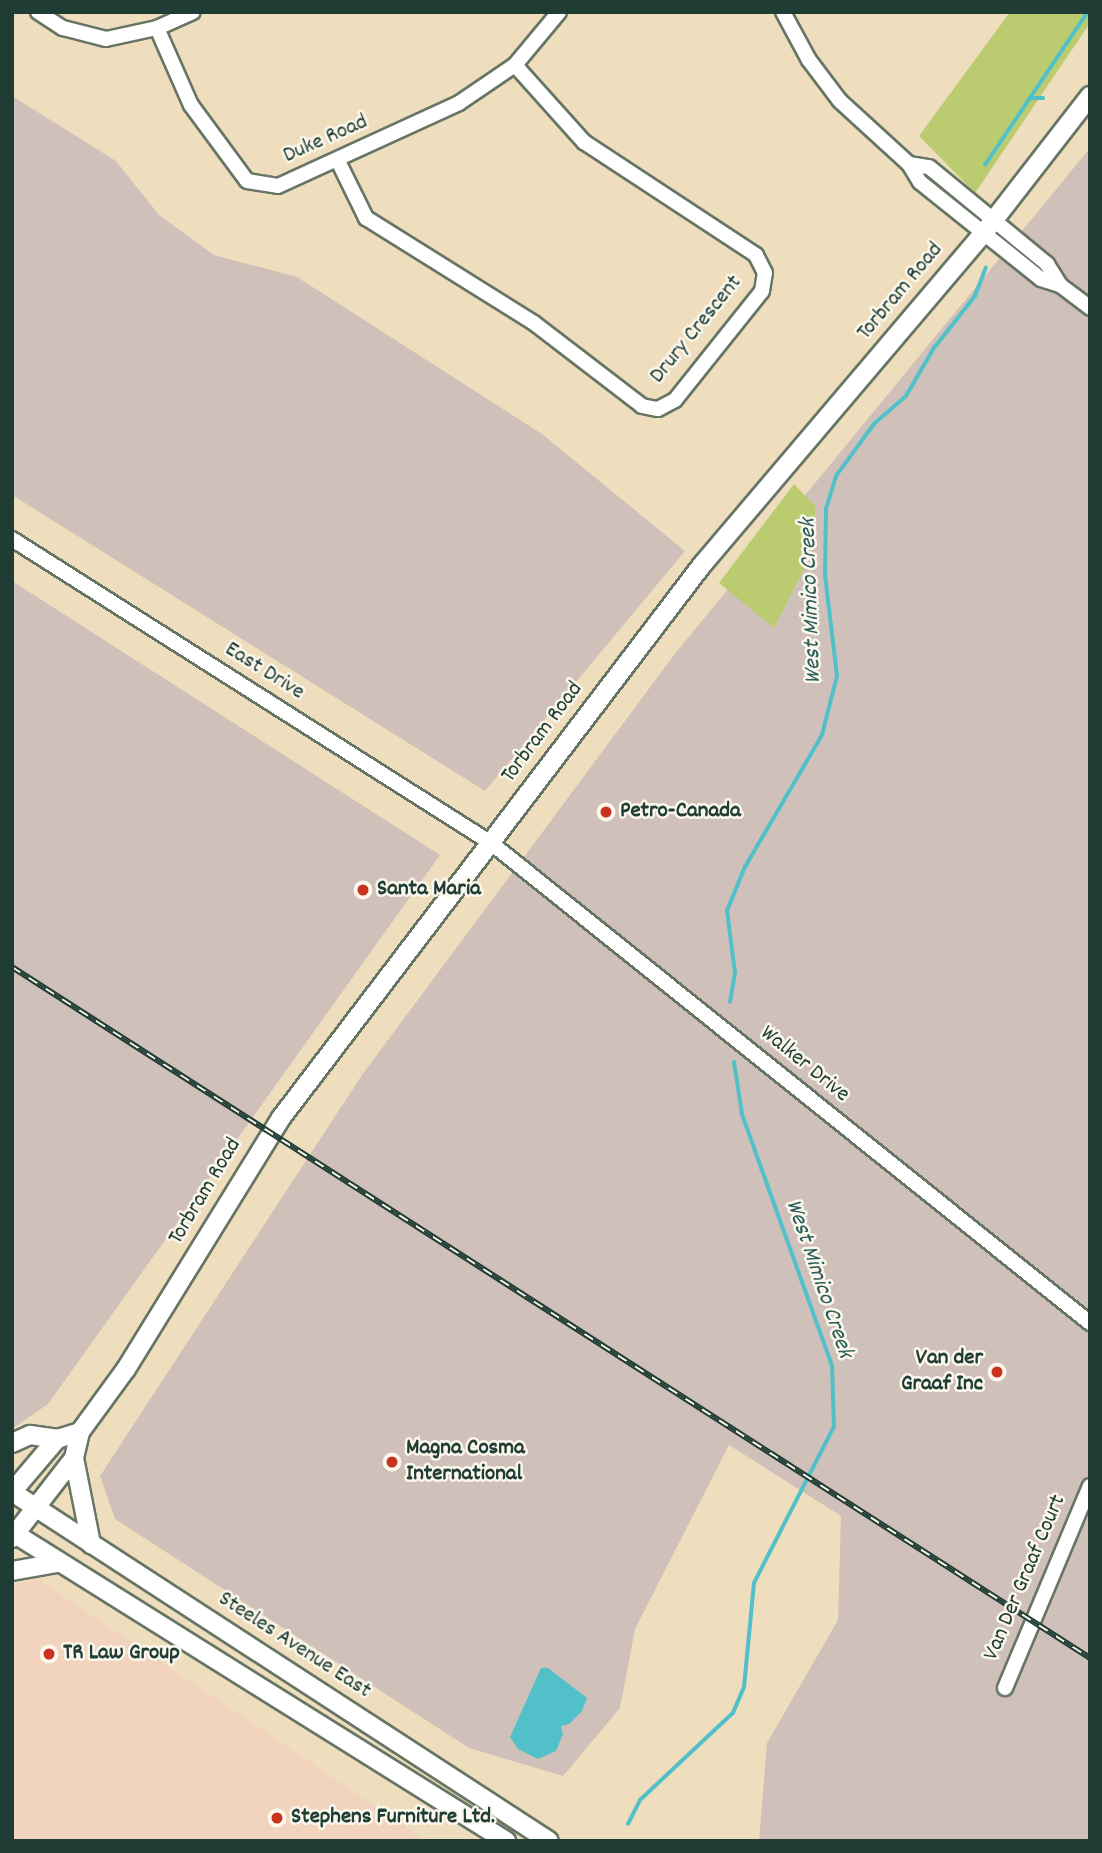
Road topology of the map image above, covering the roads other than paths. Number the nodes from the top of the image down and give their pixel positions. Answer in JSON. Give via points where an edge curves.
{"nodes":[{"id":1,"x":38,"y":12,"type":"edge"},
{"id":2,"x":193,"y":12,"type":"edge"},
{"id":3,"x":559,"y":12,"type":"edge"},
{"id":4,"x":783,"y":12,"type":"edge"},
{"id":5,"x":157,"y":29,"type":"junction"},
{"id":6,"x":515,"y":65,"type":"junction"},
{"id":7,"x":1090,"y":96,"type":"edge"},
{"id":8,"x":338,"y":161,"type":"junction"},
{"id":9,"x":988,"y":227,"type":"junction"},
{"id":10,"x":1090,"y":308,"type":"edge"},
{"id":11,"x":12,"y":539,"type":"edge"},
{"id":12,"x":491,"y":843,"type":"junction"},
{"id":13,"x":1090,"y":1323,"type":"edge"},
{"id":14,"x":80,"y":1432,"type":"junction"},
{"id":15,"x":57,"y":1438,"type":"junction"},
{"id":16,"x":12,"y":1443,"type":"edge"},
{"id":17,"x":74,"y":1458,"type":"junction"},
{"id":18,"x":1090,"y":1486,"type":"edge"},
{"id":19,"x":12,"y":1492,"type":"edge"},
{"id":20,"x":36,"y":1508,"type":"junction"},
{"id":21,"x":13,"y":1535,"type":"edge"},
{"id":22,"x":91,"y":1544,"type":"junction"},
{"id":23,"x":57,"y":1563,"type":"junction"},
{"id":24,"x":12,"y":1571,"type":"edge"},
{"id":25,"x":1005,"y":1688,"type":"dead end"},
{"id":26,"x":506,"y":1841,"type":"edge"},
{"id":27,"x":549,"y":1841,"type":"edge"}],
"edges":[{"from":1,"to":5,"type":"street","via":[[63,28],[106,39]]},
{"from":2,"to":5,"type":"street"},
{"from":3,"to":6,"type":"street","name":"Duke Road"},
{"from":4,"to":9,"type":"street","via":[[809,60],[840,101],[909,164],[929,167]]},
{"from":5,"to":8,"type":"street","name":"Duke Road","via":[[191,105],[247,181],[278,186]]},
{"from":6,"to":8,"type":"street","name":"Duke Road","via":[[459,103]]},
{"from":6,"to":8,"type":"street","name":"Drury Crescent","via":[[584,142],[756,255],[765,273],[762,291],[675,400],[658,410],[642,406],[534,323],[366,219]]},
{"from":7,"to":9,"type":"main road","name":"Torbram Road"},
{"from":9,"to":10,"type":"street","via":[[1047,264],[1060,285]]},
{"from":9,"to":12,"type":"main road","name":"Torbram Road","via":[[702,565]]},
{"from":11,"to":12,"type":"street","name":"East Drive"},
{"from":12,"to":13,"type":"street","name":"Walker Drive"},
{"from":12,"to":14,"type":"main road","name":"Torbram Road","via":[[281,1118],[126,1369]]},
{"from":14,"to":15,"type":"main road"},
{"from":14,"to":17,"type":"main road","name":"Torbram Road"},
{"from":15,"to":16,"type":"main road","via":[[30,1434]]},
{"from":15,"to":19,"type":"main road"},
{"from":17,"to":20,"type":"main road","name":"Torbram Road"},
{"from":17,"to":22,"type":"main road"},
{"from":18,"to":25,"type":"street","name":"Van Der Graaf Court"},
{"from":19,"to":20,"type":"main road","name":"Steeles Avenue East"},
{"from":20,"to":21,"type":"main road","name":"Torbram Road"},
{"from":20,"to":22,"type":"main road","name":"Steeles Avenue East"},
{"from":21,"to":23,"type":"main road"},
{"from":22,"to":27,"type":"main road","name":"Steeles Avenue East"},
{"from":23,"to":24,"type":"main road"},
{"from":23,"to":26,"type":"main road"}]}
